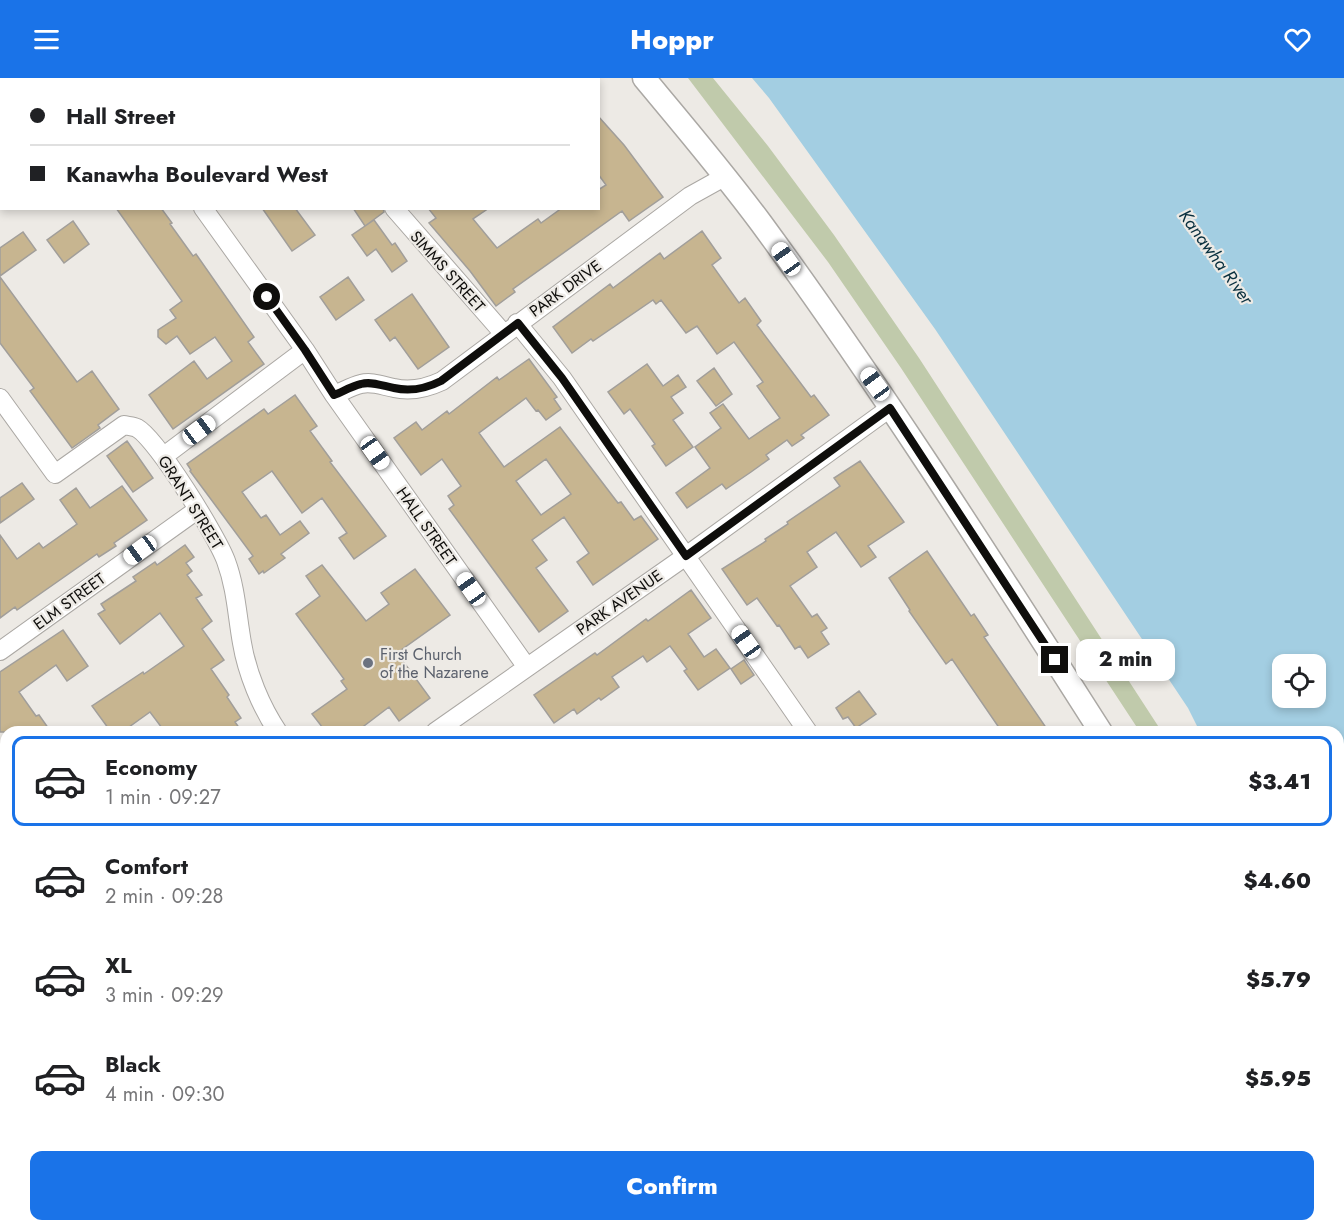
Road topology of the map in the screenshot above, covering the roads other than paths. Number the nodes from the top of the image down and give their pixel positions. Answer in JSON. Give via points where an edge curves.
{"nodes":[{"id":1,"x":645,"y":78,"type":"edge"},
{"id":2,"x":726,"y":176,"type":"junction"},
{"id":3,"x":203,"y":210,"type":"edge"},
{"id":4,"x":396,"y":210,"type":"edge"},
{"id":5,"x":511,"y":328,"type":"junction"},
{"id":6,"x":305,"y":350,"type":"junction"},
{"id":7,"x":334,"y":395,"type":"junction"},
{"id":8,"x":0,"y":398,"type":"edge"},
{"id":9,"x":890,"y":408,"type":"junction"},
{"id":10,"x":164,"y":456,"type":"junction"},
{"id":11,"x":197,"y":510,"type":"junction"},
{"id":12,"x":686,"y":556,"type":"junction"},
{"id":13,"x":0,"y":651,"type":"edge"},
{"id":14,"x":526,"y":666,"type":"junction"},
{"id":15,"x":274,"y":726,"type":"edge"},
{"id":16,"x":443,"y":726,"type":"edge"},
{"id":17,"x":804,"y":726,"type":"edge"},
{"id":18,"x":1097,"y":726,"type":"edge"}],
"edges":[{"from":1,"to":2,"type":"main road"},
{"from":2,"to":5,"type":"street","name":"PARK DRIVE","via":[[690,196]]},
{"from":2,"to":9,"type":"main road"},
{"from":3,"to":6,"type":"street","name":"HALL STREET"},
{"from":4,"to":5,"type":"street","name":"SIMMS STREET"},
{"from":5,"to":7,"type":"street","name":"PARK DRIVE","via":[[430,387],[415,390],[361,384]]},
{"from":5,"to":12,"type":"street","name":"SIMMS STREET","via":[[562,378]]},
{"from":6,"to":7,"type":"street","name":"HALL STREET"},
{"from":6,"to":10,"type":"street"},
{"from":7,"to":14,"type":"street","name":"HALL STREET"},
{"from":8,"to":10,"type":"street","name":"GRANT STREET","via":[[55,474],[124,425],[136,427]]},
{"from":9,"to":12,"type":"street","name":"PARK AVENUE"},
{"from":9,"to":18,"type":"main road"},
{"from":10,"to":11,"type":"street","name":"GRANT STREET"},
{"from":11,"to":13,"type":"street","name":"ELM STREET"},
{"from":11,"to":15,"type":"street","name":"GRANT STREET","via":[[226,559],[248,666]]},
{"from":12,"to":14,"type":"street","name":"PARK AVENUE"},
{"from":12,"to":17,"type":"street","name":"SIMMS STREET"},
{"from":14,"to":16,"type":"street","name":"PARK AVENUE"}]}
